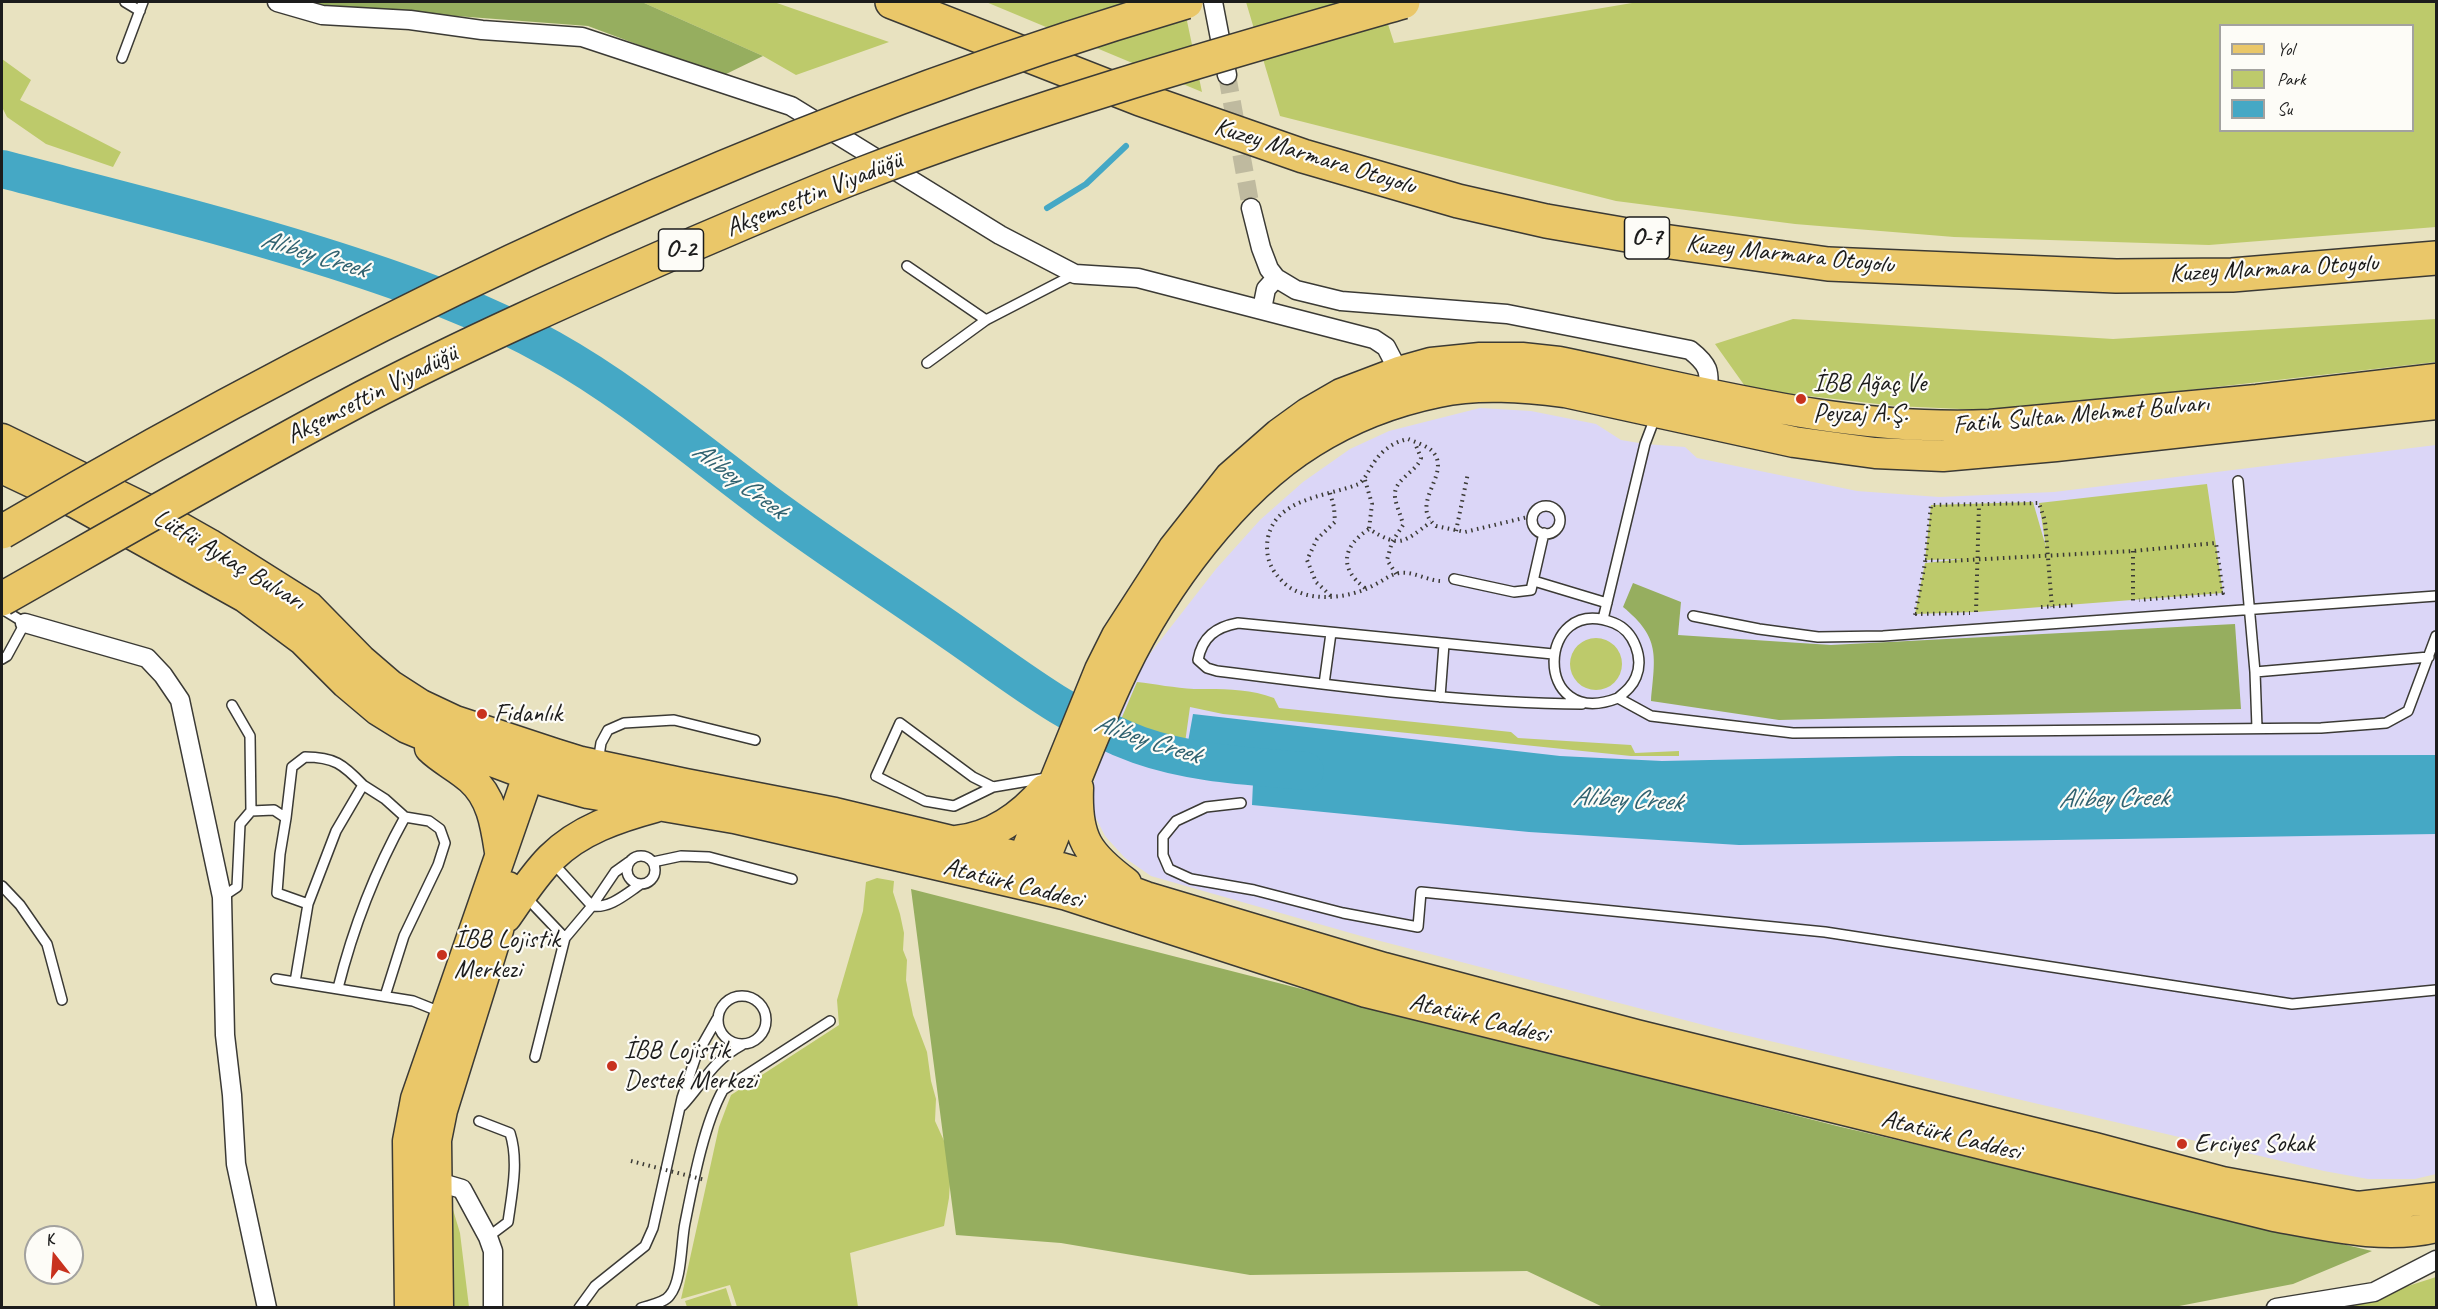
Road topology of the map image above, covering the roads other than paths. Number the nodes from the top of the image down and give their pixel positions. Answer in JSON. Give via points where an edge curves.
{"nodes":[{"id":1,"x":125,"y":2,"type":"edge"},
{"id":2,"x":277,"y":2,"type":"edge"},
{"id":3,"x":892,"y":2,"type":"edge"},
{"id":4,"x":1186,"y":2,"type":"edge"},
{"id":5,"x":1213,"y":2,"type":"edge"},
{"id":6,"x":1403,"y":2,"type":"edge"},
{"id":7,"x":142,"y":6,"type":"edge"},
{"id":8,"x":122,"y":58,"type":"dead end"},
{"id":9,"x":1227,"y":75,"type":"tunnel mouth"},
{"id":10,"x":1251,"y":208,"type":"tunnel mouth"},
{"id":11,"x":2436,"y":258,"type":"edge"},
{"id":12,"x":907,"y":266,"type":"dead end"},
{"id":13,"x":1075,"y":274,"type":"junction"},
{"id":14,"x":1276,"y":278,"type":"junction"},
{"id":15,"x":1262,"y":309,"type":"junction"},
{"id":16,"x":986,"y":320,"type":"junction"},
{"id":17,"x":927,"y":363,"type":"dead end"},
{"id":18,"x":1399,"y":372,"type":"junction"},
{"id":19,"x":2436,"y":378,"type":"edge"},
{"id":20,"x":1664,"y":384,"type":"junction"},
{"id":21,"x":1708,"y":393,"type":"junction"},
{"id":22,"x":2436,"y":404,"type":"edge"},
{"id":23,"x":1657,"y":412,"type":"junction"},
{"id":24,"x":1702,"y":423,"type":"junction"},
{"id":25,"x":2,"y":439,"type":"edge"},
{"id":26,"x":2,"y":468,"type":"edge"},
{"id":27,"x":2238,"y":481,"type":"dead end"},
{"id":28,"x":2,"y":532,"type":"edge"},
{"id":29,"x":1544,"y":533,"type":"junction"},
{"id":30,"x":1454,"y":579,"type":"road end"},
{"id":31,"x":1534,"y":581,"type":"junction"},
{"id":32,"x":2436,"y":596,"type":"edge"},
{"id":33,"x":2,"y":599,"type":"edge"},
{"id":34,"x":1607,"y":603,"type":"junction"},
{"id":35,"x":2,"y":609,"type":"edge"},
{"id":36,"x":2250,"y":610,"type":"junction"},
{"id":37,"x":1693,"y":616,"type":"dead end"},
{"id":38,"x":1603,"y":619,"type":"junction"},
{"id":39,"x":26,"y":623,"type":"junction"},
{"id":40,"x":1330,"y":633,"type":"junction"},
{"id":41,"x":2436,"y":636,"type":"edge"},
{"id":42,"x":1444,"y":644,"type":"junction"},
{"id":43,"x":1553,"y":654,"type":"junction"},
{"id":44,"x":2429,"y":657,"type":"junction"},
{"id":45,"x":2,"y":659,"type":"edge"},
{"id":46,"x":1111,"y":670,"type":"junction"},
{"id":47,"x":2255,"y":672,"type":"junction"},
{"id":48,"x":1324,"y":684,"type":"junction"},
{"id":49,"x":1440,"y":697,"type":"junction"},
{"id":50,"x":1618,"y":698,"type":"junction"},
{"id":51,"x":1589,"y":704,"type":"junction"},
{"id":52,"x":232,"y":705,"type":"dead end"},
{"id":53,"x":408,"y":728,"type":"junction"},
{"id":54,"x":2257,"y":728,"type":"junction"},
{"id":55,"x":755,"y":740,"type":"dead end"},
{"id":56,"x":542,"y":764,"type":"junction"},
{"id":57,"x":597,"y":765,"type":"junction"},
{"id":58,"x":1073,"y":771,"type":"junction"},
{"id":59,"x":363,"y":785,"type":"junction"},
{"id":60,"x":993,"y":787,"type":"junction"},
{"id":61,"x":1241,"y":803,"type":"dead end"},
{"id":62,"x":663,"y":804,"type":"junction"},
{"id":63,"x":251,"y":811,"type":"junction"},
{"id":64,"x":405,"y":817,"type":"junction"},
{"id":65,"x":286,"y":818,"type":"junction"},
{"id":66,"x":950,"y":854,"type":"junction"},
{"id":67,"x":501,"y":855,"type":"junction"},
{"id":68,"x":550,"y":858,"type":"junction"},
{"id":69,"x":629,"y":862,"type":"junction"},
{"id":70,"x":654,"y":862,"type":"junction"},
{"id":71,"x":1033,"y":871,"type":"junction"},
{"id":72,"x":792,"y":879,"type":"dead end"},
{"id":73,"x":641,"y":884,"type":"junction"},
{"id":74,"x":2,"y":886,"type":"edge"},
{"id":75,"x":523,"y":893,"type":"junction"},
{"id":76,"x":222,"y":897,"type":"junction"},
{"id":77,"x":1146,"y":897,"type":"junction"},
{"id":78,"x":308,"y":904,"type":"junction"},
{"id":79,"x":592,"y":906,"type":"junction"},
{"id":80,"x":498,"y":930,"type":"junction"},
{"id":81,"x":565,"y":938,"type":"junction"},
{"id":82,"x":276,"y":979,"type":"dead end"},
{"id":83,"x":295,"y":982,"type":"junction"},
{"id":84,"x":338,"y":988,"type":"junction"},
{"id":85,"x":2436,"y":990,"type":"edge"},
{"id":86,"x":385,"y":996,"type":"junction"},
{"id":87,"x":62,"y":1000,"type":"dead end"},
{"id":88,"x":446,"y":1014,"type":"junction"},
{"id":89,"x":717,"y":1020,"type":"junction"},
{"id":90,"x":830,"y":1021,"type":"dead end"},
{"id":91,"x":742,"y":1045,"type":"junction"},
{"id":92,"x":535,"y":1057,"type":"dead end"},
{"id":93,"x":680,"y":1108,"type":"junction"},
{"id":94,"x":478,"y":1121,"type":"dead end"},
{"id":95,"x":422,"y":1181,"type":"junction"},
{"id":96,"x":2436,"y":1198,"type":"edge"},
{"id":97,"x":2436,"y":1227,"type":"edge"},
{"id":98,"x":488,"y":1237,"type":"junction"},
{"id":99,"x":2436,"y":1260,"type":"edge"},
{"id":100,"x":267,"y":1308,"type":"edge"},
{"id":101,"x":410,"y":1308,"type":"edge"},
{"id":102,"x":438,"y":1308,"type":"edge"},
{"id":103,"x":493,"y":1308,"type":"edge"},
{"id":104,"x":579,"y":1308,"type":"edge"},
{"id":105,"x":641,"y":1308,"type":"edge"},
{"id":106,"x":2276,"y":1308,"type":"edge"}],
"edges":[{"from":1,"to":7,"type":"lane"},
{"from":2,"to":13,"type":"street","via":[[322,15],[582,37],[791,106],[999,235]]},
{"from":3,"to":11,"type":"highway","name":"Kuzey Marmara Otoyolu","number":"O-7","via":[[1140,99],[1303,156],[1458,201],[1656,240],[1828,264],[2116,276],[2232,275]]},
{"from":4,"to":28,"type":"highway","number":"O-2","bridge":true,"via":[[1096,28],[912,91],[568,234],[370,328],[191,423]]},
{"from":5,"to":9,"type":"street"},
{"from":6,"to":33,"type":"highway","name":"Akşemsettin Viyadüğü","number":"O-2","bridge":true,"via":[[1211,57],[959,139],[700,241],[597,285],[366,396]]},
{"from":7,"to":8,"type":"lane"},
{"from":10,"to":14,"type":"street","via":[[1260,248]]},
{"from":12,"to":16,"type":"lane"},
{"from":13,"to":15,"type":"street","via":[[1138,278]]},
{"from":13,"to":16,"type":"lane"},
{"from":14,"to":15,"type":"street","via":[[1266,289]]},
{"from":14,"to":21,"type":"street","via":[[1296,291],[1341,302],[1507,314],[1690,350],[1710,372]]},
{"from":15,"to":18,"type":"street","via":[[1374,339],[1386,348]]},
{"from":16,"to":17,"type":"lane"},
{"from":18,"to":20,"type":"main road","name":"Fatih Sultan Mehmet Bulvarı","via":[[1431,363],[1522,358]]},
{"from":18,"to":46,"type":"main road","name":"Fatih Sultan Mehmet Bulvarı","via":[[1341,394],[1308,413],[1230,477],[1136,603]]},
{"from":19,"to":21,"type":"main road","name":"Fatih Sultan Mehmet Bulvarı","via":[[2245,401],[1950,427],[1816,416]]},
{"from":20,"to":21,"type":"main road","name":"Fatih Sultan Mehmet Bulvarı"},
{"from":20,"to":23,"type":"main road"},
{"from":21,"to":24,"type":"main road"},
{"from":22,"to":24,"type":"main road","name":"Fatih Sultan Mehmet Bulvarı","via":[[1943,456],[1875,453],[1794,442]]},
{"from":23,"to":24,"type":"main road","name":"Fatih Sultan Mehmet Bulvarı"},
{"from":23,"to":34,"type":"lane","via":[[1645,444]]},
{"from":23,"to":46,"type":"main road","name":"Fatih Sultan Mehmet Bulvarı","via":[[1564,392],[1485,387],[1440,391],[1352,420],[1311,442],[1267,475],[1238,504]]},
{"from":25,"to":56,"type":"main road","name":"Lütfü Aykaç Bulvarı","via":[[209,544],[309,607],[390,685],[421,705]]},
{"from":26,"to":53,"type":"main road","name":"Lütfü Aykaç Bulvarı","via":[[86,508],[245,597],[303,640],[378,710]]},
{"from":27,"to":36,"type":"lane"},
{"from":29,"to":29,"type":"lane","via":[[1536,529],[1533,516],[1538,508],[1547,506],[1558,512],[1560,521],[1557,530]]},
{"from":29,"to":31,"type":"lane"},
{"from":30,"to":31,"type":"lane","via":[[1514,592],[1531,590]]},
{"from":31,"to":34,"type":"lane"},
{"from":32,"to":36,"type":"lane"},
{"from":34,"to":38,"type":"lane"},
{"from":35,"to":39,"type":"lane"},
{"from":36,"to":37,"type":"lane","via":[[1818,637]]},
{"from":36,"to":47,"type":"lane"},
{"from":38,"to":43,"type":"lane","via":[[1590,619],[1571,627],[1557,642]]},
{"from":38,"to":50,"type":"lane","via":[[1629,634],[1639,661],[1637,676]]},
{"from":39,"to":45,"type":"lane"},
{"from":39,"to":76,"type":"street","via":[[147,658],[163,675],[180,700]]},
{"from":40,"to":42,"type":"lane"},
{"from":40,"to":48,"type":"lane"},
{"from":40,"to":48,"type":"lane","via":[[1238,623],[1223,626],[1212,632],[1198,660],[1217,671]]},
{"from":41,"to":44,"type":"lane"},
{"from":42,"to":43,"type":"lane"},
{"from":42,"to":49,"type":"lane"},
{"from":43,"to":51,"type":"lane","via":[[1557,681],[1576,700]]},
{"from":44,"to":47,"type":"lane"},
{"from":44,"to":54,"type":"lane","via":[[2408,711],[2398,719],[2365,725]]},
{"from":46,"to":58,"type":"main road","name":"Fatih Sultan Mehmet Bulvarı"},
{"from":47,"to":54,"type":"lane"},
{"from":48,"to":49,"type":"lane"},
{"from":49,"to":51,"type":"lane"},
{"from":50,"to":51,"type":"lane","via":[[1604,704]]},
{"from":50,"to":54,"type":"lane","via":[[1652,716],[1794,733]]},
{"from":52,"to":63,"type":"lane","via":[[250,736]]},
{"from":53,"to":56,"type":"main road","name":"Lütfü Aykaç Bulvarı"},
{"from":53,"to":67,"type":"main road","via":[[482,790]]},
{"from":55,"to":57,"type":"lane","via":[[674,720],[624,723],[608,730]]},
{"from":56,"to":57,"type":"main road","name":"Atatürk Caddesi"},
{"from":56,"to":62,"type":"main road","name":"Atatürk Caddesi","via":[[588,793]]},
{"from":56,"to":67,"type":"main road"},
{"from":56,"to":80,"type":"main road"},
{"from":57,"to":66,"type":"main road","name":"Atatürk Caddesi","via":[[835,813]]},
{"from":58,"to":60,"type":"lane"},
{"from":58,"to":66,"type":"main road","via":[[1002,826]]},
{"from":58,"to":71,"type":"main road","name":"Fatih Sultan Mehmet Bulvarı"},
{"from":58,"to":77,"type":"main road","via":[[1077,816],[1086,844],[1104,866]]},
{"from":59,"to":64,"type":"lane"},
{"from":59,"to":65,"type":"lane","via":[[346,768],[326,757],[305,757],[292,767]]},
{"from":59,"to":78,"type":"lane","via":[[336,831]]},
{"from":60,"to":60,"type":"lane","via":[[954,806],[925,801],[876,776],[900,723],[973,777]]},
{"from":61,"to":85,"type":"lane","via":[[1206,807],[1176,821],[1163,837],[1163,855],[1169,869],[1191,879],[1418,927],[1421,892],[1825,932],[2292,1004]]},
{"from":62,"to":66,"type":"main road","name":"Atatürk Caddesi","via":[[837,840]]},
{"from":62,"to":68,"type":"main road","via":[[596,827]]},
{"from":63,"to":65,"type":"lane","via":[[274,810]]},
{"from":63,"to":76,"type":"lane","via":[[240,824],[237,887]]},
{"from":64,"to":84,"type":"lane","via":[[381,859],[348,948]]},
{"from":64,"to":86,"type":"lane","via":[[429,821],[440,829],[445,843],[404,936]]},
{"from":65,"to":78,"type":"lane","via":[[278,892]]},
{"from":66,"to":71,"type":"main road","name":"Atatürk Caddesi"},
{"from":67,"to":88,"type":"main road"},
{"from":68,"to":75,"type":"main road"},
{"from":68,"to":79,"type":"lane"},
{"from":69,"to":70,"type":"lane","via":[[642,855]]},
{"from":69,"to":73,"type":"lane","via":[[627,874]]},
{"from":69,"to":79,"type":"lane","via":[[615,872]]},
{"from":70,"to":72,"type":"lane","via":[[681,856],[709,856]]},
{"from":70,"to":73,"type":"lane","via":[[653,877]]},
{"from":71,"to":77,"type":"main road","name":"Atatürk Caddesi","via":[[1089,876]]},
{"from":71,"to":97,"type":"main road","name":"Atatürk Caddesi","via":[[1067,895],[1366,992],[2274,1216],[2369,1231]]},
{"from":73,"to":79,"type":"lane","via":[[609,904]]},
{"from":74,"to":87,"type":"lane","via":[[47,944]]},
{"from":75,"to":80,"type":"main road"},
{"from":75,"to":81,"type":"lane"},
{"from":76,"to":100,"type":"street","via":[[225,1035],[236,1164]]},
{"from":77,"to":96,"type":"main road","name":"Atatürk Caddesi","via":[[1384,968],[1636,1035],[2222,1182],[2358,1208]]},
{"from":78,"to":83,"type":"lane"},
{"from":79,"to":81,"type":"lane"},
{"from":80,"to":95,"type":"main road"},
{"from":81,"to":92,"type":"lane"},
{"from":82,"to":83,"type":"lane"},
{"from":83,"to":84,"type":"lane"},
{"from":84,"to":86,"type":"lane"},
{"from":86,"to":88,"type":"lane","via":[[413,1001]]},
{"from":88,"to":95,"type":"main road","via":[[416,1099],[408,1141]]},
{"from":89,"to":91,"type":"lane","via":[[727,1041]]},
{"from":89,"to":91,"type":"lane","via":[[729,999],[745,996],[759,1003],[766,1018],[763,1033]]},
{"from":89,"to":93,"type":"lane","via":[[696,1056]]},
{"from":90,"to":105,"type":"lane","via":[[723,1090],[702,1153],[672,1294]]},
{"from":91,"to":93,"type":"lane","via":[[712,1066]]},
{"from":93,"to":104,"type":"lane","via":[[653,1228],[645,1246],[595,1286]]},
{"from":94,"to":98,"type":"lane","via":[[510,1133],[514,1145],[508,1222]]},
{"from":95,"to":98,"type":"street","via":[[448,1183],[462,1189]]},
{"from":95,"to":101,"type":"main road"},
{"from":95,"to":102,"type":"main road"},
{"from":98,"to":103,"type":"street","via":[[493,1251]]},
{"from":99,"to":106,"type":"street","via":[[2374,1292]]}]}
